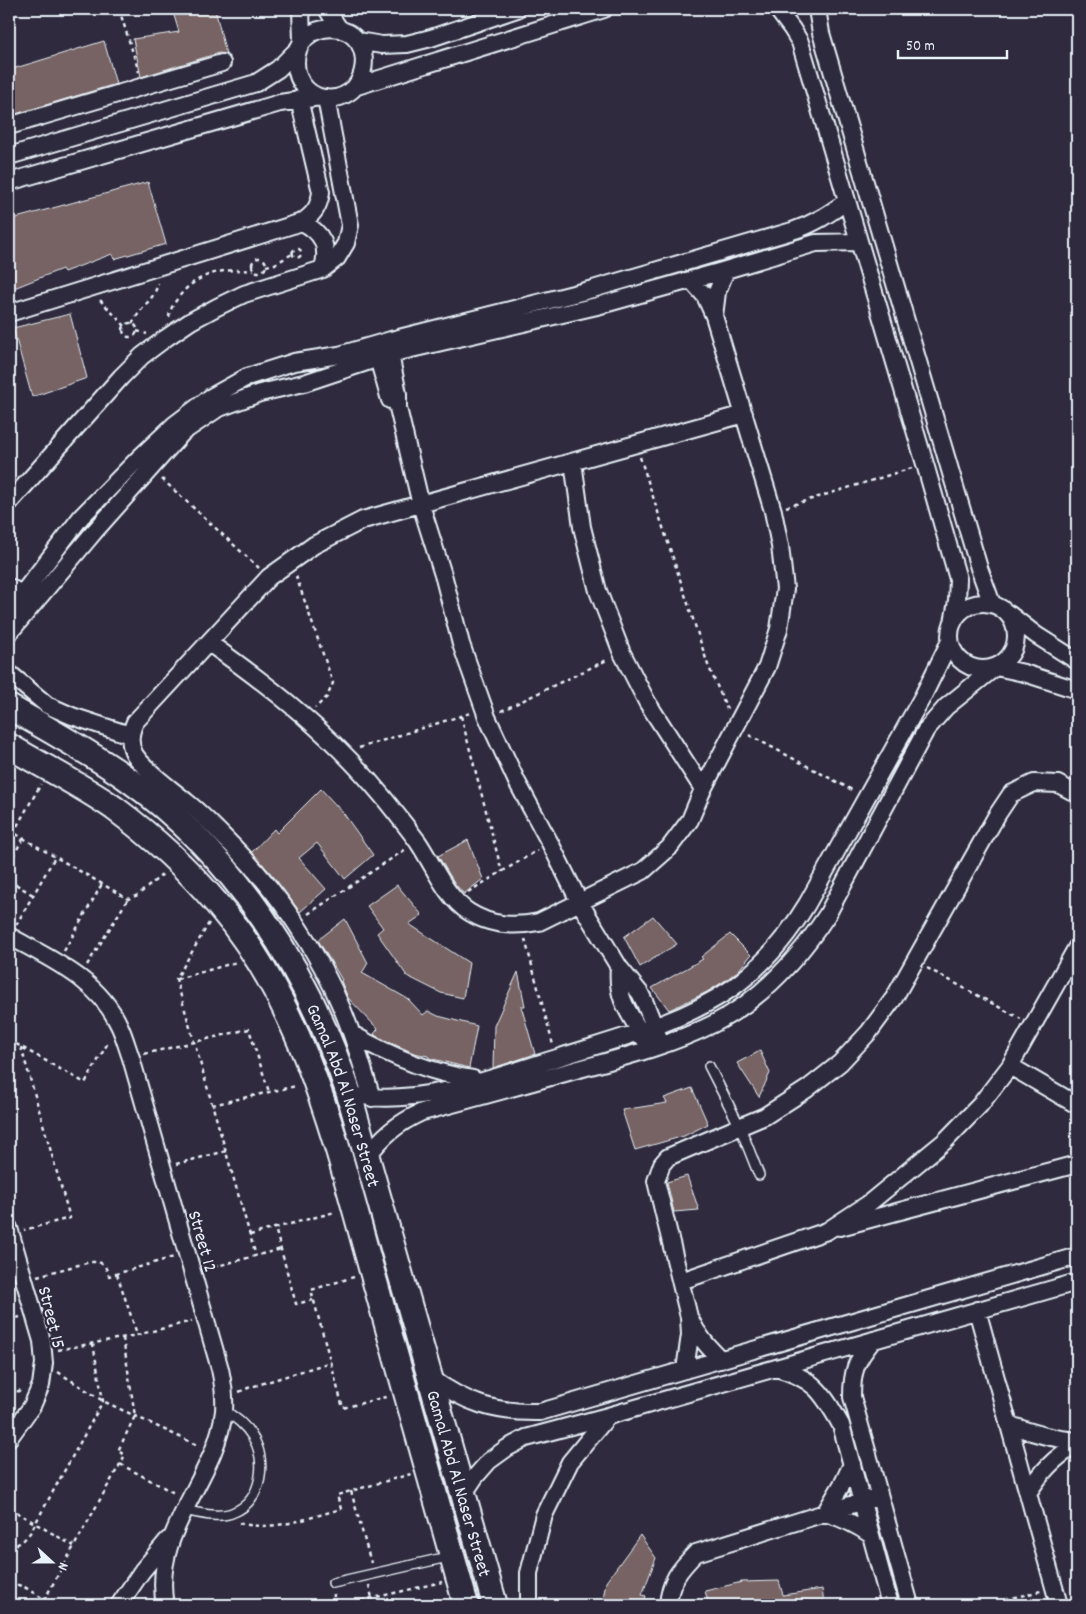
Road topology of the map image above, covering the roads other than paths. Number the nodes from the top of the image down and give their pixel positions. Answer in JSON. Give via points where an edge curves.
{"nodes":[{"id":1,"x":301,"y":9,"type":"edge"},
{"id":2,"x":327,"y":9,"type":"edge"},
{"id":3,"x":517,"y":9,"type":"edge"},
{"id":4,"x":604,"y":9,"type":"edge"},
{"id":5,"x":777,"y":9,"type":"edge"},
{"id":6,"x":817,"y":9,"type":"edge"},
{"id":7,"x":340,"y":29,"type":"junction"},
{"id":8,"x":358,"y":41,"type":"junction"},
{"id":9,"x":300,"y":46,"type":"junction"},
{"id":10,"x":222,"y":63,"type":"dead end"},
{"id":11,"x":357,"y":86,"type":"junction"},
{"id":12,"x":140,"y":87,"type":"junction"},
{"id":13,"x":323,"y":98,"type":"junction"},
{"id":14,"x":300,"y":99,"type":"junction"},
{"id":15,"x":145,"y":116,"type":"junction"},
{"id":16,"x":9,"y":126,"type":"edge"},
{"id":17,"x":335,"y":146,"type":"junction"},
{"id":18,"x":312,"y":153,"type":"junction"},
{"id":19,"x":9,"y":156,"type":"edge"},
{"id":20,"x":9,"y":182,"type":"edge"},
{"id":21,"x":847,"y":201,"type":"junction"},
{"id":22,"x":302,"y":222,"type":"junction"},
{"id":23,"x":792,"y":231,"type":"junction"},
{"id":24,"x":859,"y":242,"type":"junction"},
{"id":25,"x":797,"y":248,"type":"junction"},
{"id":26,"x":323,"y":269,"type":"junction"},
{"id":27,"x":726,"y":270,"type":"junction"},
{"id":28,"x":691,"y":280,"type":"junction"},
{"id":29,"x":9,"y":313,"type":"edge"},
{"id":30,"x":714,"y":316,"type":"junction"},
{"id":31,"x":376,"y":355,"type":"junction"},
{"id":32,"x":744,"y":414,"type":"junction"},
{"id":33,"x":573,"y":462,"type":"junction"},
{"id":34,"x":9,"y":504,"type":"edge"},
{"id":35,"x":421,"y":505,"type":"junction"},
{"id":36,"x":81,"y":517,"type":"junction"},
{"id":37,"x":94,"y":532,"type":"junction"},
{"id":38,"x":16,"y":590,"type":"edge"},
{"id":39,"x":999,"y":608,"type":"junction"},
{"id":40,"x":9,"y":611,"type":"edge"},
{"id":41,"x":953,"y":623,"type":"junction"},
{"id":42,"x":9,"y":633,"type":"edge"},
{"id":43,"x":950,"y":641,"type":"junction"},
{"id":44,"x":209,"y":643,"type":"junction"},
{"id":45,"x":1077,"y":661,"type":"edge"},
{"id":46,"x":995,"y":668,"type":"junction"},
{"id":47,"x":9,"y":673,"type":"edge"},
{"id":48,"x":1077,"y":690,"type":"edge"},
{"id":49,"x":9,"y":706,"type":"edge"},
{"id":50,"x":130,"y":736,"type":"junction"},
{"id":51,"x":9,"y":746,"type":"edge"},
{"id":52,"x":703,"y":789,"type":"junction"},
{"id":53,"x":1077,"y":794,"type":"edge"},
{"id":54,"x":580,"y":903,"type":"junction"},
{"id":55,"x":9,"y":937,"type":"edge"},
{"id":56,"x":1077,"y":948,"type":"edge"},
{"id":57,"x":647,"y":1030,"type":"junction"},
{"id":58,"x":352,"y":1034,"type":"junction"},
{"id":59,"x":656,"y":1047,"type":"junction"},
{"id":60,"x":708,"y":1066,"type":"dead end"},
{"id":61,"x":1010,"y":1066,"type":"junction"},
{"id":62,"x":484,"y":1081,"type":"junction"},
{"id":63,"x":349,"y":1094,"type":"junction"},
{"id":64,"x":372,"y":1098,"type":"junction"},
{"id":65,"x":437,"y":1099,"type":"junction"},
{"id":66,"x":1076,"y":1105,"type":"edge"},
{"id":67,"x":740,"y":1127,"type":"junction"},
{"id":68,"x":367,"y":1158,"type":"junction"},
{"id":69,"x":1077,"y":1164,"type":"edge"},
{"id":70,"x":759,"y":1175,"type":"dead end"},
{"id":71,"x":10,"y":1230,"type":"edge"},
{"id":72,"x":827,"y":1231,"type":"junction"},
{"id":73,"x":1077,"y":1256,"type":"edge"},
{"id":74,"x":1030,"y":1270,"type":"junction"},
{"id":75,"x":681,"y":1281,"type":"junction"},
{"id":76,"x":1077,"y":1282,"type":"edge"},
{"id":77,"x":1036,"y":1294,"type":"junction"},
{"id":78,"x":977,"y":1310,"type":"junction"},
{"id":79,"x":689,"y":1318,"type":"junction"},
{"id":80,"x":873,"y":1340,"type":"junction"},
{"id":81,"x":721,"y":1360,"type":"junction"},
{"id":82,"x":775,"y":1368,"type":"junction"},
{"id":83,"x":685,"y":1370,"type":"junction"},
{"id":84,"x":428,"y":1376,"type":"junction"},
{"id":85,"x":224,"y":1410,"type":"junction"},
{"id":86,"x":540,"y":1412,"type":"junction"},
{"id":87,"x":608,"y":1416,"type":"junction"},
{"id":88,"x":1008,"y":1424,"type":"junction"},
{"id":89,"x":546,"y":1432,"type":"junction"},
{"id":90,"x":9,"y":1438,"type":"edge"},
{"id":91,"x":1077,"y":1443,"type":"edge"},
{"id":92,"x":852,"y":1464,"type":"junction"},
{"id":93,"x":1028,"y":1493,"type":"junction"},
{"id":94,"x":463,"y":1495,"type":"junction"},
{"id":95,"x":879,"y":1495,"type":"junction"},
{"id":96,"x":862,"y":1501,"type":"junction"},
{"id":97,"x":187,"y":1505,"type":"junction"},
{"id":98,"x":825,"y":1513,"type":"junction"},
{"id":99,"x":871,"y":1535,"type":"junction"},
{"id":100,"x":171,"y":1537,"type":"junction"},
{"id":101,"x":452,"y":1556,"type":"junction"},
{"id":102,"x":333,"y":1583,"type":"dead end"},
{"id":103,"x":889,"y":1604,"type":"edge"},
{"id":104,"x":118,"y":1605,"type":"edge"},
{"id":105,"x":165,"y":1605,"type":"edge"},
{"id":106,"x":466,"y":1605,"type":"edge"},
{"id":107,"x":495,"y":1605,"type":"edge"},
{"id":108,"x":529,"y":1605,"type":"edge"},
{"id":109,"x":668,"y":1605,"type":"edge"},
{"id":110,"x":910,"y":1605,"type":"edge"},
{"id":111,"x":1059,"y":1605,"type":"edge"}],
"edges":[{"from":1,"to":9,"type":"street"},
{"from":2,"to":7,"type":"street"},
{"from":3,"to":8,"type":"street","via":[[407,44],[382,45]]},
{"from":4,"to":11,"type":"street"},
{"from":5,"to":21,"type":"street","via":[[800,42]]},
{"from":6,"to":39,"type":"street","via":[[821,33],[979,568]]},
{"from":7,"to":8,"type":"street"},
{"from":7,"to":9,"type":"street","via":[[320,29],[310,34]]},
{"from":8,"to":11,"type":"street","via":[[364,56],[364,71]]},
{"from":9,"to":13,"type":"street","via":[[295,65],[298,79],[308,90]]},
{"from":9,"to":15,"type":"street","via":[[278,69],[256,82]]},
{"from":10,"to":12,"type":"street"},
{"from":11,"to":13,"type":"street","via":[[337,98]]},
{"from":12,"to":15,"type":"street"},
{"from":12,"to":16,"type":"street"},
{"from":13,"to":14,"type":"street"},
{"from":13,"to":17,"type":"street"},
{"from":14,"to":18,"type":"street"},
{"from":14,"to":20,"type":"street"},
{"from":15,"to":19,"type":"street"},
{"from":17,"to":18,"type":"street"},
{"from":17,"to":26,"type":"street","via":[[350,225],[346,243],[337,258]]},
{"from":18,"to":22,"type":"street","via":[[321,192],[319,204]]},
{"from":21,"to":23,"type":"street","via":[[811,225]]},
{"from":21,"to":24,"type":"street"},
{"from":22,"to":26,"type":"street","via":[[312,227],[325,246]]},
{"from":22,"to":29,"type":"street"},
{"from":23,"to":25,"type":"street"},
{"from":23,"to":31,"type":"street"},
{"from":24,"to":25,"type":"street","via":[[816,243]]},
{"from":24,"to":41,"type":"street","via":[[958,579]]},
{"from":25,"to":27,"type":"street"},
{"from":26,"to":34,"type":"street","via":[[244,294],[191,321],[166,338],[121,377]]},
{"from":27,"to":28,"type":"street"},
{"from":27,"to":30,"type":"street","via":[[717,292]]},
{"from":28,"to":30,"type":"street","via":[[705,296]]},
{"from":28,"to":31,"type":"street","via":[[597,306]]},
{"from":30,"to":32,"type":"street"},
{"from":31,"to":35,"type":"street","via":[[389,398],[398,408]]},
{"from":31,"to":36,"type":"street","via":[[339,355],[294,362],[247,376],[210,397],[167,431]]},
{"from":31,"to":37,"type":"street","via":[[217,410],[183,432]]},
{"from":32,"to":33,"type":"street"},
{"from":32,"to":52,"type":"street","via":[[773,511],[785,589],[779,629],[767,668]]},
{"from":33,"to":35,"type":"street"},
{"from":33,"to":52,"type":"street","via":[[582,527],[596,582],[622,653],[647,702]]},
{"from":35,"to":44,"type":"street","via":[[363,520],[314,545],[270,577]]},
{"from":35,"to":54,"type":"street","via":[[461,644],[485,713]]},
{"from":36,"to":37,"type":"street"},
{"from":36,"to":38,"type":"street"},
{"from":37,"to":42,"type":"street"},
{"from":38,"to":40,"type":"street"},
{"from":39,"to":41,"type":"street","via":[[980,603],[969,606]]},
{"from":39,"to":45,"type":"street"},
{"from":39,"to":46,"type":"street","via":[[1014,623],[1017,636],[1007,660]]},
{"from":41,"to":43,"type":"street"},
{"from":43,"to":46,"type":"street","via":[[958,659],[966,665],[974,669]]},
{"from":43,"to":57,"type":"street","via":[[933,678],[792,928],[754,971],[731,988],[703,1005]]},
{"from":44,"to":50,"type":"street","via":[[139,717]]},
{"from":44,"to":54,"type":"street","via":[[301,713],[344,753],[417,842],[455,900],[469,912],[502,925],[521,926]]},
{"from":46,"to":48,"type":"street","via":[[1031,675]]},
{"from":46,"to":59,"type":"street","via":[[946,707],[926,730],[827,915],[790,963],[769,985],[714,1023]]},
{"from":47,"to":50,"type":"street","via":[[47,704]]},
{"from":49,"to":63,"type":"main road","name":"Gamal Abd Al Naser Street","via":[[126,778],[162,806],[226,870],[255,906],[298,974],[329,1039]]},
{"from":50,"to":58,"type":"street","via":[[132,749],[140,761],[189,804],[266,882],[318,960]]},
{"from":51,"to":101,"type":"main road","name":"Gamal Abd Al Naser Street","via":[[112,807],[186,870],[248,945],[286,1011],[329,1121]]},
{"from":52,"to":54,"type":"street","via":[[690,820],[669,848],[643,871]]},
{"from":53,"to":67,"type":"street","via":[[1058,784],[1034,783],[1011,794],[894,998],[869,1032],[807,1089],[765,1116]]},
{"from":54,"to":57,"type":"street","via":[[619,967],[640,993],[645,1003]]},
{"from":55,"to":85,"type":"street","name":"Street 12","via":[[80,977],[109,1007],[119,1025],[220,1369]]},
{"from":56,"to":61,"type":"street"},
{"from":57,"to":59,"type":"street"},
{"from":57,"to":62,"type":"street"},
{"from":58,"to":62,"type":"street","via":[[416,1065],[439,1073]]},
{"from":58,"to":64,"type":"street"},
{"from":59,"to":65,"type":"street"},
{"from":60,"to":67,"type":"lane"},
{"from":61,"to":66,"type":"street"},
{"from":61,"to":72,"type":"street","via":[[980,1105],[945,1141],[868,1204]]},
{"from":62,"to":65,"type":"street"},
{"from":63,"to":64,"type":"street"},
{"from":63,"to":68,"type":"main road","name":"Gamal Abd Al Naser Street"},
{"from":64,"to":65,"type":"street"},
{"from":65,"to":68,"type":"street","via":[[390,1130]]},
{"from":67,"to":70,"type":"lane"},
{"from":67,"to":75,"type":"street","via":[[668,1157],[658,1172],[656,1182]]},
{"from":68,"to":84,"type":"main road","name":"Gamal Abd Al Naser Street"},
{"from":69,"to":72,"type":"street"},
{"from":71,"to":90,"type":"street","name":"Street 15","via":[[42,1341],[44,1363],[32,1406]]},
{"from":72,"to":75,"type":"street"},
{"from":73,"to":74,"type":"street"},
{"from":74,"to":77,"type":"street"},
{"from":74,"to":81,"type":"street"},
{"from":75,"to":79,"type":"street"},
{"from":76,"to":77,"type":"street"},
{"from":77,"to":78,"type":"street"},
{"from":78,"to":80,"type":"street"},
{"from":78,"to":88,"type":"street"},
{"from":79,"to":81,"type":"street","via":[[708,1348]]},
{"from":79,"to":83,"type":"street"},
{"from":80,"to":82,"type":"street"},
{"from":80,"to":95,"type":"street","via":[[860,1356],[852,1376],[852,1397]]},
{"from":81,"to":83,"type":"street"},
{"from":82,"to":87,"type":"street"},
{"from":82,"to":92,"type":"street","via":[[796,1374],[815,1386],[824,1397],[841,1425]]},
{"from":83,"to":86,"type":"street"},
{"from":84,"to":86,"type":"street","via":[[469,1401],[492,1409]]},
{"from":84,"to":94,"type":"main road","name":"Gamal Abd Al Naser Street"},
{"from":85,"to":97,"type":"street","name":"Street 12","via":[[213,1451]]},
{"from":85,"to":97,"type":"lane","via":[[241,1421],[254,1437],[260,1457],[256,1493],[233,1513],[219,1515]]},
{"from":86,"to":89,"type":"street"},
{"from":87,"to":89,"type":"street"},
{"from":87,"to":108,"type":"street","via":[[570,1462],[544,1515],[529,1573]]},
{"from":88,"to":91,"type":"street","via":[[1032,1434]]},
{"from":88,"to":93,"type":"street"},
{"from":89,"to":94,"type":"street","via":[[507,1448],[474,1477]]},
{"from":91,"to":93,"type":"street","via":[[1042,1472]]},
{"from":92,"to":96,"type":"street"},
{"from":92,"to":98,"type":"street"},
{"from":93,"to":111,"type":"street"},
{"from":94,"to":107,"type":"main road","name":"Gamal Abd Al Naser Street"},
{"from":95,"to":96,"type":"street"},
{"from":95,"to":110,"type":"street"},
{"from":96,"to":98,"type":"street"},
{"from":96,"to":99,"type":"street"},
{"from":97,"to":100,"type":"street","name":"Street 12"},
{"from":98,"to":99,"type":"street","via":[[849,1521]]},
{"from":98,"to":109,"type":"street","via":[[696,1553],[679,1570],[669,1592]]},
{"from":99,"to":103,"type":"street"},
{"from":100,"to":104,"type":"street"},
{"from":100,"to":105,"type":"street","name":"Street 12","via":[[163,1578]]},
{"from":101,"to":102,"type":"lane"},
{"from":101,"to":106,"type":"main road","name":"Gamal Abd Al Naser Street"}]}
